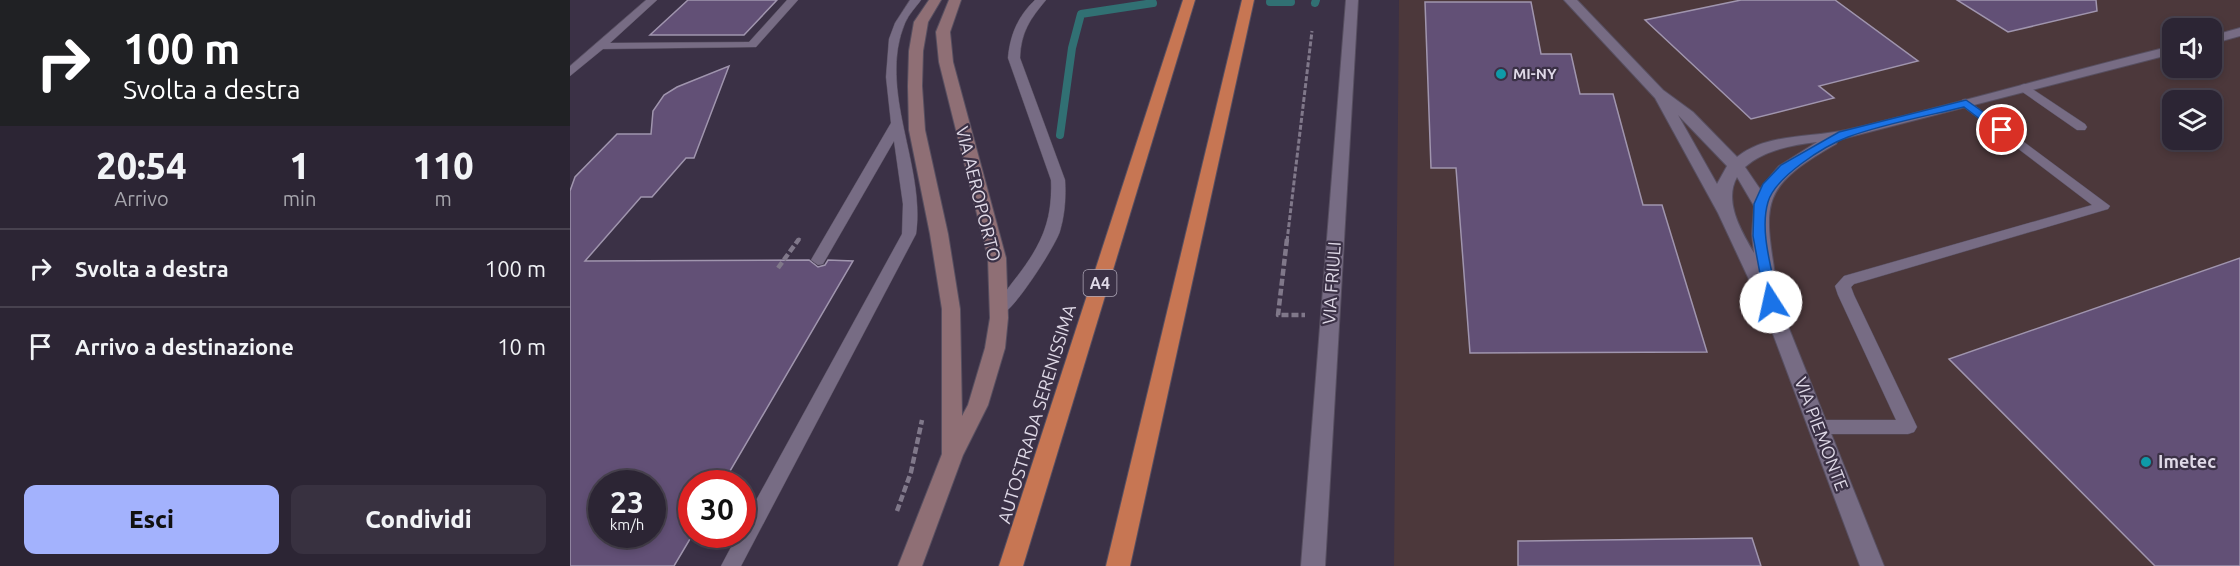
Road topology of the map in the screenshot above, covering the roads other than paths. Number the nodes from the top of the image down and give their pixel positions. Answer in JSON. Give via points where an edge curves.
{"nodes":[{"id":1,"x":652,"y":0,"type":"edge"},
{"id":2,"x":794,"y":0,"type":"edge"},
{"id":3,"x":916,"y":0,"type":"edge"},
{"id":4,"x":934,"y":0,"type":"edge"},
{"id":5,"x":955,"y":0,"type":"edge"},
{"id":6,"x":1041,"y":0,"type":"edge"},
{"id":7,"x":1189,"y":0,"type":"edge"},
{"id":8,"x":1248,"y":0,"type":"edge"},
{"id":9,"x":1352,"y":0,"type":"edge"},
{"id":10,"x":1570,"y":0,"type":"edge"},
{"id":11,"x":2240,"y":32,"type":"edge"},
{"id":12,"x":2222,"y":37,"type":"edge"},
{"id":13,"x":600,"y":46,"type":"junction"},
{"id":14,"x":2162,"y":53,"type":"edge"},
{"id":15,"x":570,"y":72,"type":"edge"},
{"id":16,"x":2025,"y":88,"type":"junction"},
{"id":17,"x":1658,"y":93,"type":"junction"},
{"id":18,"x":1966,"y":103,"type":"junction"},
{"id":19,"x":898,"y":122,"type":"junction"},
{"id":20,"x":2081,"y":127,"type":"dead end"},
{"id":21,"x":1843,"y":135,"type":"junction"},
{"id":22,"x":1736,"y":166,"type":"junction"},
{"id":23,"x":1761,"y":204,"type":"junction"},
{"id":24,"x":1729,"y":221,"type":"junction"},
{"id":25,"x":818,"y":260,"type":"dead end"},
{"id":26,"x":1771,"y":302,"type":"junction"},
{"id":27,"x":999,"y":303,"type":"junction"},
{"id":28,"x":1818,"y":427,"type":"junction"},
{"id":29,"x":952,"y":454,"type":"junction"},
{"id":30,"x":731,"y":566,"type":"edge"},
{"id":31,"x":910,"y":566,"type":"edge"},
{"id":32,"x":1011,"y":566,"type":"edge"},
{"id":33,"x":1118,"y":566,"type":"edge"},
{"id":34,"x":1313,"y":566,"type":"edge"},
{"id":35,"x":1872,"y":566,"type":"edge"}],
"edges":[{"from":1,"to":13,"type":"lane"},
{"from":2,"to":13,"type":"lane","via":[[752,45]]},
{"from":3,"to":19,"type":"lane","via":[[900,24],[892,56]]},
{"from":4,"to":29,"type":"main road","name":"VIA AEROPORTO","via":[[921,22],[915,86],[917,130],[951,309]]},
{"from":5,"to":27,"type":"main road","name":"VIA AEROPORTO","via":[[943,32],[946,62],[996,258]]},
{"from":6,"to":27,"type":"lane","via":[[1019,26],[1014,58],[1058,180],[1059,200],[1047,245],[1017,288]]},
{"from":7,"to":32,"type":"highway","name":"AUTOSTRADA SERENISSIMA","number":"A4"},
{"from":8,"to":33,"type":"highway"},
{"from":9,"to":34,"type":"street","name":"VIA FRIULI"},
{"from":10,"to":17,"type":"street"},
{"from":11,"to":12,"type":"street"},
{"from":13,"to":15,"type":"lane"},
{"from":14,"to":16,"type":"street","name":"VIA PIEMONTE"},
{"from":16,"to":18,"type":"street","name":"VIA PIEMONTE"},
{"from":16,"to":20,"type":"lane"},
{"from":17,"to":22,"type":"street","via":[[1688,115]]},
{"from":17,"to":24,"type":"street"},
{"from":18,"to":21,"type":"street","name":"VIA PIEMONTE"},
{"from":18,"to":28,"type":"lane","via":[[2103,206],[1849,280],[1843,286],[1846,295],[1908,427]]},
{"from":19,"to":25,"type":"lane"},
{"from":19,"to":30,"type":"lane","via":[[912,220],[909,234]]},
{"from":21,"to":22,"type":"street","name":"VIA PIEMONTE","via":[[1792,141],[1746,157]]},
{"from":21,"to":23,"type":"street","name":"VIA PIEMONTE","via":[[1785,168],[1767,187]]},
{"from":22,"to":23,"type":"street"},
{"from":22,"to":24,"type":"street","name":"VIA PIEMONTE","via":[[1724,194]]},
{"from":23,"to":26,"type":"street","name":"VIA PIEMONTE","via":[[1760,236]]},
{"from":24,"to":26,"type":"street","name":"VIA PIEMONTE"},
{"from":26,"to":28,"type":"street","name":"VIA PIEMONTE"},
{"from":27,"to":29,"type":"main road","name":"VIA AEROPORTO","via":[[995,348],[986,380],[978,405]]},
{"from":28,"to":35,"type":"street","name":"VIA PIEMONTE"},
{"from":29,"to":31,"type":"main road","name":"VIA AEROPORTO"}]}
